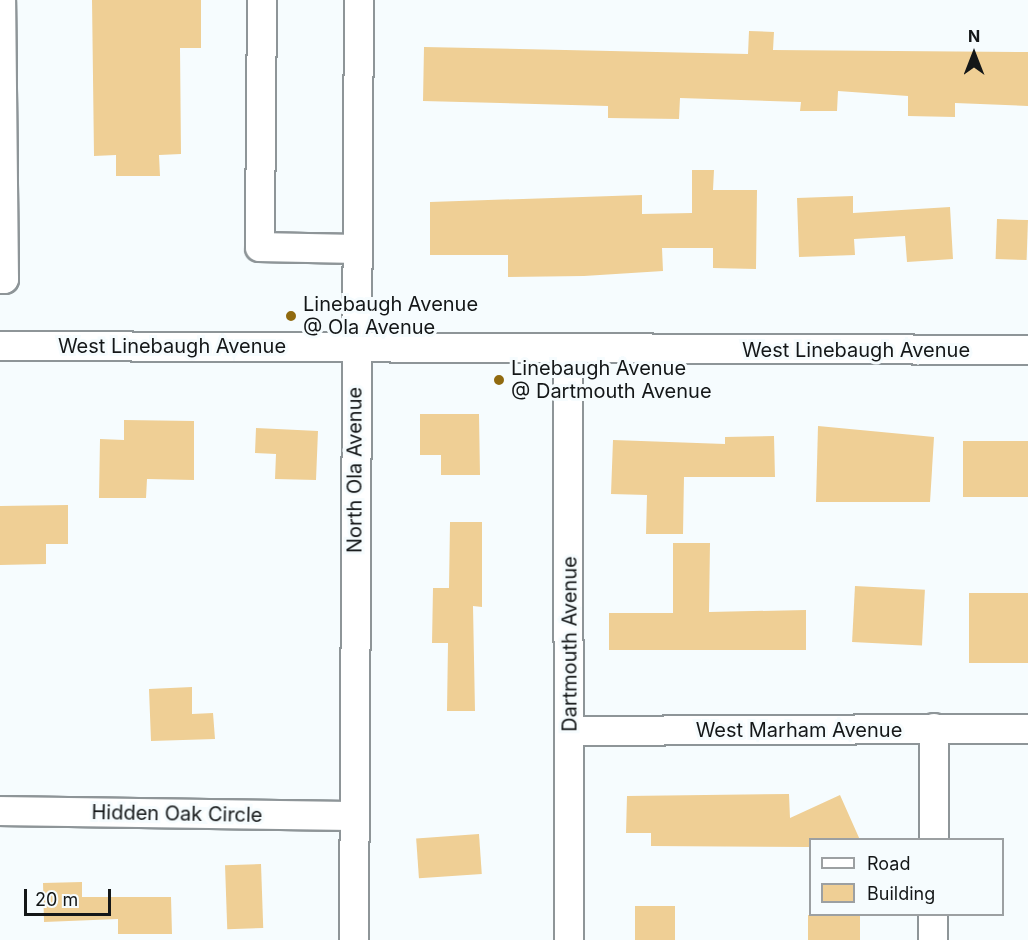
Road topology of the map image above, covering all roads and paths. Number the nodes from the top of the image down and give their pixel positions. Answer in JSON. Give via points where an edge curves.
{"nodes":[{"id":1,"x":1,"y":0,"type":"edge"},
{"id":2,"x":262,"y":0,"type":"edge"},
{"id":3,"x":346,"y":0,"type":"edge"},
{"id":4,"x":359,"y":0,"type":"edge"},
{"id":5,"x":1,"y":140,"type":"edge"},
{"id":6,"x":356,"y":249,"type":"junction"},
{"id":7,"x":0,"y":279,"type":"edge"},
{"id":8,"x":0,"y":346,"type":"edge"},
{"id":9,"x":355,"y":347,"type":"junction"},
{"id":10,"x":568,"y":349,"type":"junction"},
{"id":11,"x":1028,"y":350,"type":"edge"},
{"id":12,"x":934,"y":729,"type":"junction"},
{"id":13,"x":1028,"y":729,"type":"edge"},
{"id":14,"x":571,"y":731,"type":"junction"},
{"id":15,"x":0,"y":811,"type":"edge"},
{"id":16,"x":354,"y":816,"type":"junction"},
{"id":17,"x":934,"y":838,"type":"edge"},
{"id":18,"x":933,"y":916,"type":"edge"},
{"id":19,"x":354,"y":940,"type":"edge"},
{"id":20,"x":569,"y":940,"type":"edge"},
{"id":21,"x":933,"y":940,"type":"edge"}],
"edges":[{"from":1,"to":5,"type":"street"},
{"from":2,"to":6,"type":"street","via":[[260,247]]},
{"from":3,"to":4,"type":"street"},
{"from":4,"to":6,"type":"street","name":"North Ola Avenue"},
{"from":5,"to":7,"type":"street","via":[[4,279]]},
{"from":6,"to":9,"type":"street","name":"North Ola Avenue"},
{"from":8,"to":9,"type":"street","name":"West Linebaugh Avenue"},
{"from":9,"to":10,"type":"street","name":"West Linebaugh Avenue"},
{"from":9,"to":16,"type":"street","name":"North Ola Avenue"},
{"from":10,"to":11,"type":"street","name":"West Linebaugh Avenue"},
{"from":10,"to":14,"type":"street","name":"Dartmouth Avenue"},
{"from":12,"to":13,"type":"street","name":"West Marham Avenue"},
{"from":12,"to":14,"type":"street","name":"West Marham Avenue"},
{"from":12,"to":17,"type":"street"},
{"from":14,"to":20,"type":"street","name":"Dartmouth Avenue"},
{"from":15,"to":16,"type":"street","name":"Hidden Oak Circle"},
{"from":16,"to":19,"type":"street","name":"North Ola Avenue"},
{"from":18,"to":21,"type":"street"}]}
